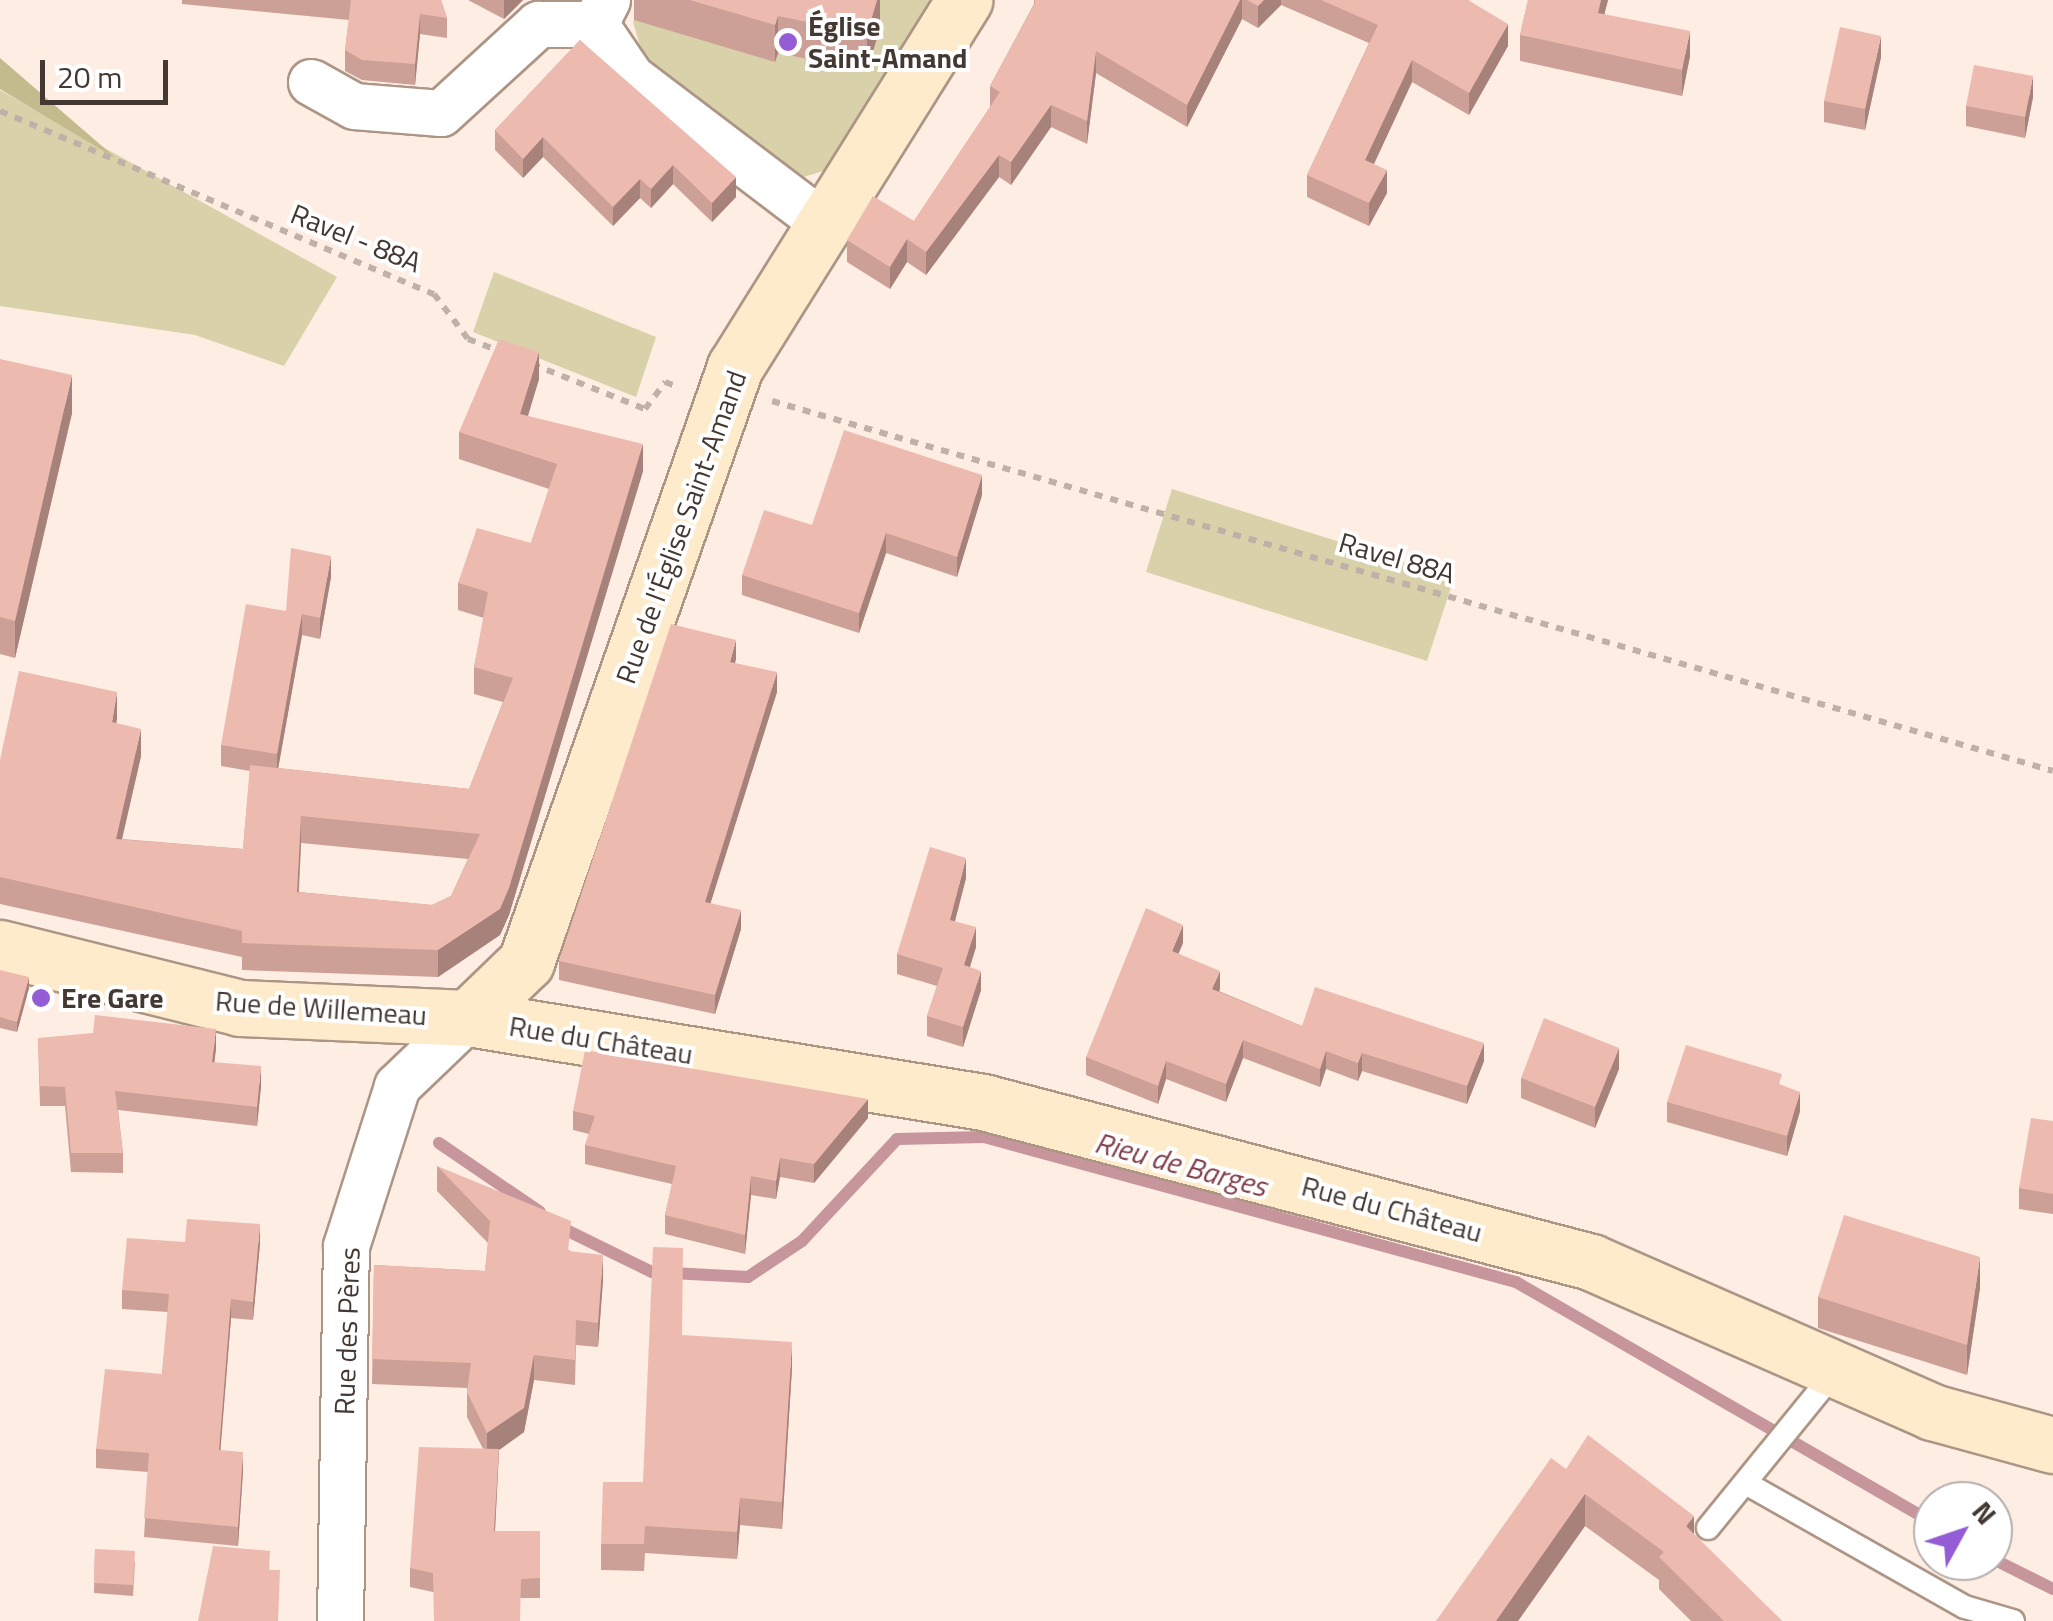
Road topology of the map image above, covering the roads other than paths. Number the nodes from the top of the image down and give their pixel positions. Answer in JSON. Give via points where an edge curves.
{"nodes":[{"id":1,"x":964,"y":0,"type":"edge"},
{"id":2,"x":601,"y":12,"type":"edge"},
{"id":3,"x":311,"y":82,"type":"dead end"},
{"id":4,"x":825,"y":224,"type":"junction"},
{"id":5,"x":0,"y":948,"type":"edge"},
{"id":6,"x":468,"y":1018,"type":"junction"},
{"id":7,"x":1819,"y":1393,"type":"junction"},
{"id":8,"x":2053,"y":1445,"type":"edge"},
{"id":9,"x":1749,"y":1485,"type":"junction"},
{"id":10,"x":1708,"y":1528,"type":"dead end"},
{"id":11,"x":340,"y":1621,"type":"edge"},
{"id":12,"x":2013,"y":1621,"type":"edge"}],
"edges":[{"from":1,"to":4,"type":"street","name":"Rue de l'Église Saint-Amand"},
{"from":2,"to":3,"type":"street","via":[[538,24],[441,112],[354,106]]},
{"from":2,"to":4,"type":"street","via":[[631,78]]},
{"from":4,"to":6,"type":"street","name":"Rue de l'Église Saint-Amand","via":[[729,388],[526,962]]},
{"from":5,"to":6,"type":"street","name":"Rue de Willemeau","via":[[240,1008]]},
{"from":6,"to":7,"type":"street","name":"Rue du Château","via":[[983,1102],[1591,1262]]},
{"from":6,"to":11,"type":"street","name":"Rue des Pères","via":[[398,1086],[346,1246]]},
{"from":7,"to":8,"type":"street","name":"Rue du Château","via":[[1932,1412]]},
{"from":7,"to":9,"type":"lane"},
{"from":9,"to":10,"type":"lane"},
{"from":9,"to":12,"type":"lane","via":[[1965,1607]]}]}
